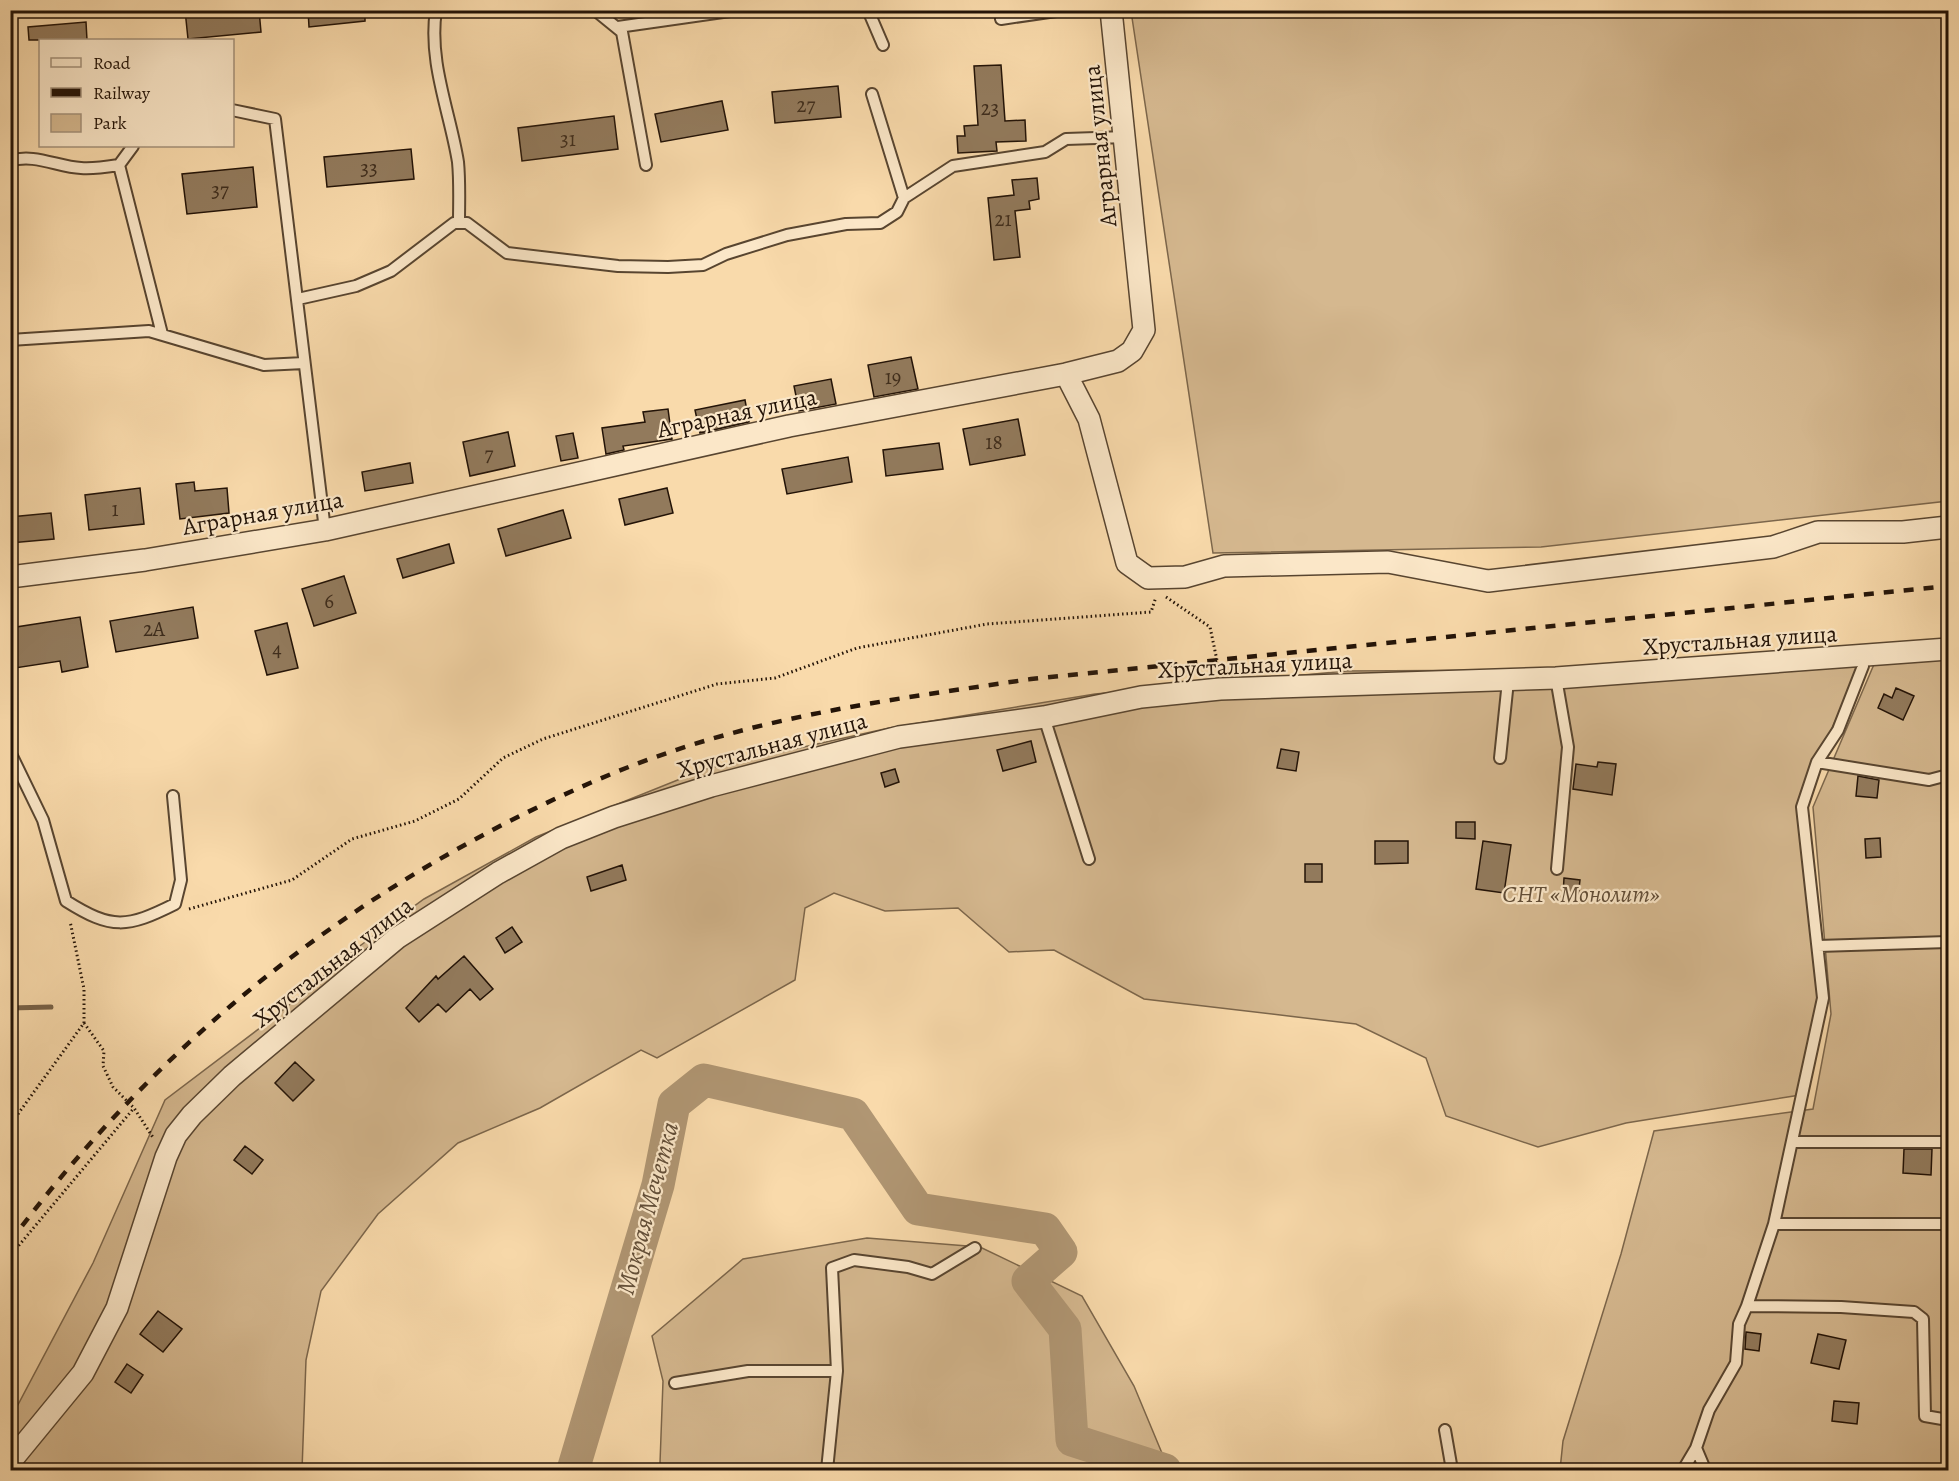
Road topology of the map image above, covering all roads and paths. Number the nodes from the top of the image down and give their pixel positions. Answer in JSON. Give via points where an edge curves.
{"nodes":[{"id":1,"x":436,"y":10,"type":"edge"},
{"id":2,"x":595,"y":10,"type":"edge"},
{"id":3,"x":737,"y":10,"type":"edge"},
{"id":4,"x":868,"y":10,"type":"edge"},
{"id":5,"x":1063,"y":10,"type":"edge"},
{"id":6,"x":1111,"y":10,"type":"edge"},
{"id":7,"x":1000,"y":19,"type":"dead end"},
{"id":8,"x":618,"y":27,"type":"junction"},
{"id":9,"x":883,"y":45,"type":"dead end"},
{"id":10,"x":872,"y":94,"type":"dead end"},
{"id":11,"x":234,"y":110,"type":"edge"},
{"id":12,"x":1126,"y":137,"type":"junction"},
{"id":13,"x":132,"y":147,"type":"edge"},
{"id":14,"x":10,"y":161,"type":"edge"},
{"id":15,"x":119,"y":165,"type":"junction"},
{"id":16,"x":646,"y":165,"type":"dead end"},
{"id":17,"x":904,"y":198,"type":"junction"},
{"id":18,"x":459,"y":223,"type":"junction"},
{"id":19,"x":298,"y":299,"type":"junction"},
{"id":20,"x":162,"y":334,"type":"junction"},
{"id":21,"x":10,"y":340,"type":"edge"},
{"id":22,"x":304,"y":363,"type":"junction"},
{"id":23,"x":1066,"y":374,"type":"junction"},
{"id":24,"x":1948,"y":527,"type":"edge"},
{"id":25,"x":325,"y":530,"type":"junction"},
{"id":26,"x":10,"y":577,"type":"edge"},
{"id":27,"x":1162,"y":578,"type":"junction"},
{"id":28,"x":1948,"y":649,"type":"edge"},
{"id":29,"x":1858,"y":657,"type":"junction"},
{"id":30,"x":1556,"y":678,"type":"junction"},
{"id":31,"x":1508,"y":681,"type":"junction"},
{"id":32,"x":1220,"y":689,"type":"junction"},
{"id":33,"x":1044,"y":717,"type":"junction"},
{"id":34,"x":10,"y":752,"type":"edge"},
{"id":35,"x":1500,"y":758,"type":"dead end"},
{"id":36,"x":1817,"y":762,"type":"junction"},
{"id":37,"x":1948,"y":775,"type":"edge"},
{"id":38,"x":173,"y":796,"type":"dead end"},
{"id":39,"x":1089,"y":859,"type":"dead end"},
{"id":40,"x":1557,"y":868,"type":"dead end"},
{"id":41,"x":66,"y":901,"type":"junction"},
{"id":42,"x":182,"y":911,"type":"dead end"},
{"id":43,"x":1948,"y":942,"type":"edge"},
{"id":44,"x":1818,"y":946,"type":"junction"},
{"id":45,"x":84,"y":1023,"type":"junction"},
{"id":46,"x":134,"y":1108,"type":"junction"},
{"id":47,"x":10,"y":1125,"type":"edge"},
{"id":48,"x":1793,"y":1143,"type":"junction"},
{"id":49,"x":1948,"y":1143,"type":"edge"},
{"id":50,"x":166,"y":1157,"type":"junction"},
{"id":51,"x":1774,"y":1224,"type":"junction"},
{"id":52,"x":1948,"y":1224,"type":"edge"},
{"id":53,"x":975,"y":1248,"type":"dead end"},
{"id":54,"x":10,"y":1256,"type":"edge"},
{"id":55,"x":1747,"y":1306,"type":"junction"},
{"id":56,"x":837,"y":1371,"type":"junction"},
{"id":57,"x":675,"y":1383,"type":"dead end"},
{"id":58,"x":1948,"y":1420,"type":"edge"},
{"id":59,"x":1445,"y":1430,"type":"dead end"},
{"id":60,"x":1696,"y":1448,"type":"junction"},
{"id":61,"x":10,"y":1462,"type":"edge"},
{"id":62,"x":827,"y":1470,"type":"edge"},
{"id":63,"x":1452,"y":1470,"type":"edge"},
{"id":64,"x":1683,"y":1470,"type":"edge"},
{"id":65,"x":1708,"y":1470,"type":"edge"}],
"edges":[{"from":1,"to":18,"type":"lane","via":[[433,30],[442,93],[458,163]]},
{"from":2,"to":8,"type":"lane"},
{"from":3,"to":8,"type":"lane"},
{"from":4,"to":9,"type":"lane"},
{"from":5,"to":7,"type":"lane"},
{"from":6,"to":12,"type":"street","name":"Аграрная улица"},
{"from":8,"to":16,"type":"lane"},
{"from":10,"to":17,"type":"lane"},
{"from":11,"to":19,"type":"lane","via":[[275,119]]},
{"from":12,"to":17,"type":"lane","via":[[1066,139],[1045,152],[953,166]]},
{"from":12,"to":23,"type":"street","name":"Аграрная улица","via":[[1144,330],[1132,351],[1118,361]]},
{"from":13,"to":15,"type":"lane"},
{"from":14,"to":15,"type":"lane","via":[[37,159],[80,168]]},
{"from":15,"to":20,"type":"lane"},
{"from":17,"to":18,"type":"lane","via":[[897,212],[880,224],[846,224],[787,235],[704,265],[560,261],[507,253],[466,223]]},
{"from":18,"to":19,"type":"lane","via":[[391,272]]},
{"from":19,"to":22,"type":"lane"},
{"from":20,"to":21,"type":"lane","via":[[149,331]]},
{"from":20,"to":22,"type":"lane","via":[[264,365]]},
{"from":22,"to":25,"type":"lane"},
{"from":23,"to":25,"type":"street","name":"Аграрная улица","via":[[789,426]]},
{"from":23,"to":27,"type":"street","via":[[1089,419],[1127,563],[1148,578]]},
{"from":24,"to":27,"type":"street","via":[[1903,532],[1818,532],[1773,547],[1488,581],[1388,562],[1224,566],[1185,578]]},
{"from":25,"to":26,"type":"street","name":"Аграрная улица","via":[[145,560]]},
{"from":27,"to":32,"type":"path","via":[[1166,599],[1210,627],[1219,658]]},
{"from":27,"to":42,"type":"path","via":[[1151,612],[987,624],[857,648],[775,678],[717,684],[543,739],[503,758],[459,799],[416,820],[352,839],[292,880]]},
{"from":28,"to":29,"type":"street","name":"Хрустальная улица"},
{"from":29,"to":30,"type":"street","name":"Хрустальная улица"},
{"from":29,"to":36,"type":"lane","via":[[1863,666],[1838,730]]},
{"from":30,"to":31,"type":"street","name":"Хрустальная улица"},
{"from":30,"to":40,"type":"lane","via":[[1568,747]]},
{"from":31,"to":32,"type":"street","name":"Хрустальная улица"},
{"from":31,"to":35,"type":"lane"},
{"from":32,"to":33,"type":"street","name":"Хрустальная улица","via":[[1141,697]]},
{"from":33,"to":39,"type":"lane"},
{"from":33,"to":50,"type":"street","name":"Хрустальная улица","via":[[899,737],[711,786],[614,816],[561,838],[397,938],[232,1076],[192,1115],[176,1135]]},
{"from":34,"to":41,"type":"lane","via":[[43,820]]},
{"from":36,"to":37,"type":"lane","via":[[1929,780]]},
{"from":36,"to":44,"type":"lane","via":[[1802,807]]},
{"from":38,"to":41,"type":"lane","via":[[181,880],[175,904],[146,918],[118,924],[89,916]]},
{"from":41,"to":45,"type":"path","via":[[84,988]]},
{"from":43,"to":44,"type":"lane"},
{"from":44,"to":48,"type":"lane","via":[[1823,998]]},
{"from":45,"to":46,"type":"path","via":[[104,1052],[103,1066],[113,1087]]},
{"from":45,"to":47,"type":"path"},
{"from":46,"to":50,"type":"path"},
{"from":46,"to":54,"type":"path"},
{"from":48,"to":49,"type":"lane"},
{"from":48,"to":51,"type":"lane"},
{"from":50,"to":61,"type":"street","name":"Хрустальная улица","via":[[131,1270],[107,1327],[83,1373]]},
{"from":51,"to":52,"type":"lane"},
{"from":51,"to":55,"type":"lane"},
{"from":53,"to":56,"type":"lane","via":[[932,1274],[909,1266],[854,1260],[832,1268]]},
{"from":55,"to":58,"type":"lane","via":[[1914,1312],[1923,1318],[1925,1416]]},
{"from":55,"to":60,"type":"lane","via":[[1739,1324],[1736,1364],[1709,1410]]},
{"from":56,"to":57,"type":"lane","via":[[747,1371]]},
{"from":56,"to":62,"type":"lane"},
{"from":59,"to":63,"type":"lane"},
{"from":60,"to":64,"type":"lane"},
{"from":60,"to":65,"type":"lane"}]}
